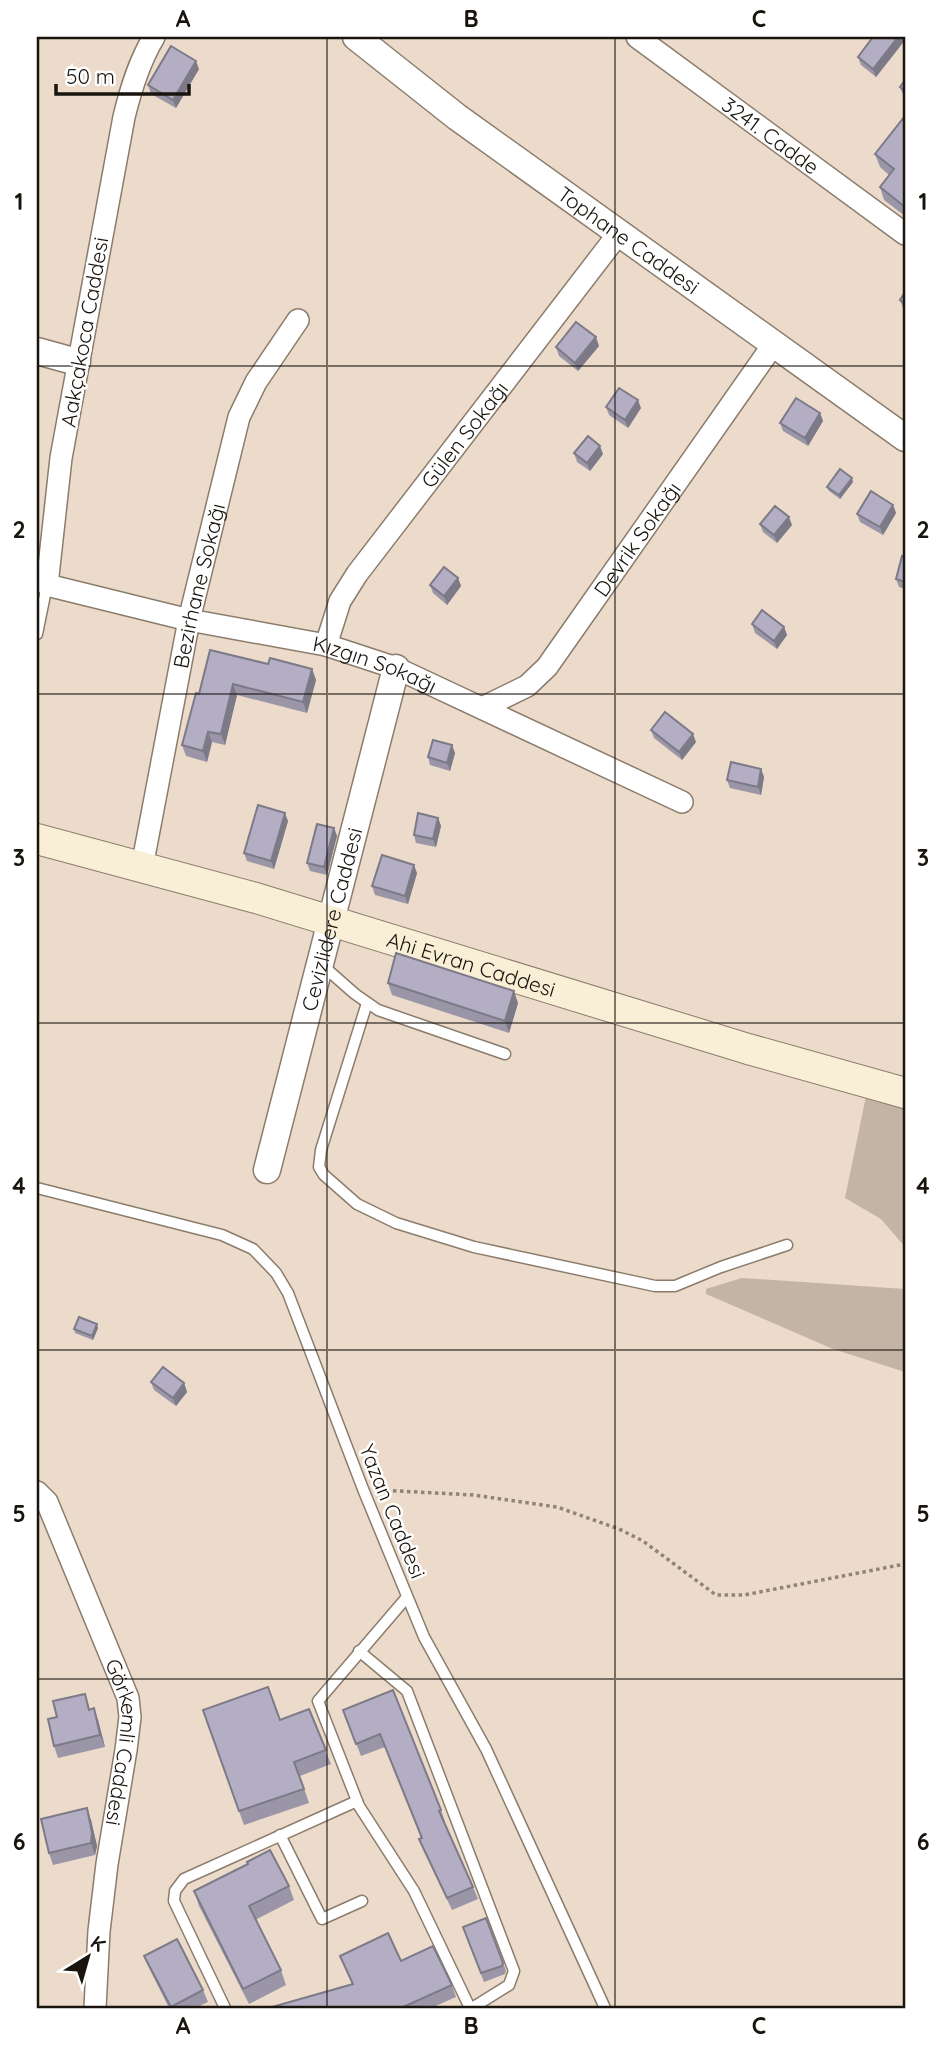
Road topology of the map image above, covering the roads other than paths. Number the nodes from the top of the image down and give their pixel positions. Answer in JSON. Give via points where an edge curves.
{"nodes":[{"id":1,"x":154,"y":37,"type":"edge"},
{"id":2,"x":356,"y":37,"type":"edge"},
{"id":3,"x":637,"y":37,"type":"edge"},
{"id":4,"x":619,"y":233,"type":"junction"},
{"id":5,"x":905,"y":234,"type":"edge"},
{"id":6,"x":298,"y":320,"type":"dead end"},
{"id":7,"x":773,"y":345,"type":"junction"},
{"id":8,"x":37,"y":351,"type":"edge"},
{"id":9,"x":77,"y":362,"type":"junction"},
{"id":10,"x":905,"y":438,"type":"edge"},
{"id":11,"x":47,"y":584,"type":"junction"},
{"id":12,"x":189,"y":620,"type":"junction"},
{"id":13,"x":37,"y":634,"type":"edge"},
{"id":14,"x":326,"y":645,"type":"junction"},
{"id":15,"x":396,"y":668,"type":"junction"},
{"id":16,"x":482,"y":708,"type":"junction"},
{"id":17,"x":682,"y":802,"type":"dead end"},
{"id":18,"x":37,"y":839,"type":"edge"},
{"id":19,"x":142,"y":867,"type":"junction"},
{"id":20,"x":331,"y":920,"type":"junction"},
{"id":21,"x":320,"y":963,"type":"junction"},
{"id":22,"x":367,"y":1003,"type":"junction"},
{"id":23,"x":505,"y":1054,"type":"dead end"},
{"id":24,"x":905,"y":1093,"type":"edge"},
{"id":25,"x":267,"y":1171,"type":"dead end"},
{"id":26,"x":37,"y":1188,"type":"edge"},
{"id":27,"x":787,"y":1244,"type":"dead end"},
{"id":28,"x":37,"y":1492,"type":"edge"},
{"id":29,"x":407,"y":1597,"type":"junction"},
{"id":30,"x":359,"y":1651,"type":"junction"},
{"id":31,"x":356,"y":1801,"type":"junction"},
{"id":32,"x":280,"y":1835,"type":"junction"},
{"id":33,"x":362,"y":1901,"type":"dead end"},
{"id":34,"x":95,"y":2008,"type":"edge"},
{"id":35,"x":225,"y":2008,"type":"edge"},
{"id":36,"x":471,"y":2008,"type":"edge"},
{"id":37,"x":605,"y":2008,"type":"edge"}],
"edges":[{"from":1,"to":9,"type":"street","name":"Aakçakoca Caddesi","via":[[132,85],[124,117]]},
{"from":2,"to":4,"type":"street","name":"Tophane Caddesi","via":[[457,117]]},
{"from":3,"to":5,"type":"street","name":"3241. Cadde"},
{"from":4,"to":7,"type":"street","name":"Tophane Caddesi"},
{"from":4,"to":14,"type":"street","name":"Gülen Sokağı","via":[[357,574],[340,601]]},
{"from":6,"to":12,"type":"street","name":"Bezirhane Sokağı","via":[[256,382],[239,417]]},
{"from":7,"to":10,"type":"street","name":"Tophane Caddesi"},
{"from":7,"to":16,"type":"street","name":"Devrik Sokağı","via":[[547,667],[527,686]]},
{"from":8,"to":9,"type":"street"},
{"from":9,"to":11,"type":"street","name":"Aakçakoca Caddesi"},
{"from":11,"to":12,"type":"street","name":"Kızgın Sokağı"},
{"from":11,"to":13,"type":"lane","name":"Aakçakoca Caddesi"},
{"from":12,"to":14,"type":"street","name":"Kızgın Sokağı"},
{"from":12,"to":19,"type":"street","name":"Bezirhane Sokağı"},
{"from":14,"to":15,"type":"street","name":"Kızgın Sokağı"},
{"from":15,"to":16,"type":"street","name":"Kızgın Sokağı"},
{"from":15,"to":20,"type":"street","name":"Cevizlidere Caddesi"},
{"from":16,"to":17,"type":"street","name":"Kızgın Sokağı"},
{"from":18,"to":19,"type":"main road","name":"Ahi Evran Caddesi"},
{"from":19,"to":20,"type":"main road","name":"Ahi Evran Caddesi"},
{"from":20,"to":21,"type":"street","name":"Cevizlidere Caddesi"},
{"from":20,"to":24,"type":"main road","name":"Ahi Evran Caddesi","via":[[656,1022]]},
{"from":21,"to":22,"type":"lane"},
{"from":21,"to":25,"type":"street","name":"Cevizlidere Caddesi"},
{"from":22,"to":23,"type":"lane"},
{"from":22,"to":27,"type":"lane","via":[[319,1167],[358,1204],[396,1223],[474,1247],[655,1286],[675,1286]]},
{"from":26,"to":29,"type":"lane","name":"Yazan Caddesi","via":[[222,1235],[253,1249],[276,1273],[288,1293]]},
{"from":28,"to":34,"type":"street","name":"Görkemli Caddesi","via":[[47,1502],[128,1698],[126,1750],[99,1931]]},
{"from":29,"to":30,"type":"lane"},
{"from":29,"to":37,"type":"lane","name":"Yazan Caddesi","via":[[486,1749]]},
{"from":30,"to":31,"type":"lane","via":[[318,1701]]},
{"from":30,"to":36,"type":"lane","via":[[407,1691],[514,1971],[509,1985]]},
{"from":31,"to":32,"type":"lane"},
{"from":31,"to":36,"type":"lane","via":[[414,1891]]},
{"from":32,"to":33,"type":"lane","via":[[322,1919]]},
{"from":32,"to":35,"type":"lane","via":[[184,1879],[176,1891],[174,1901]]}]}
